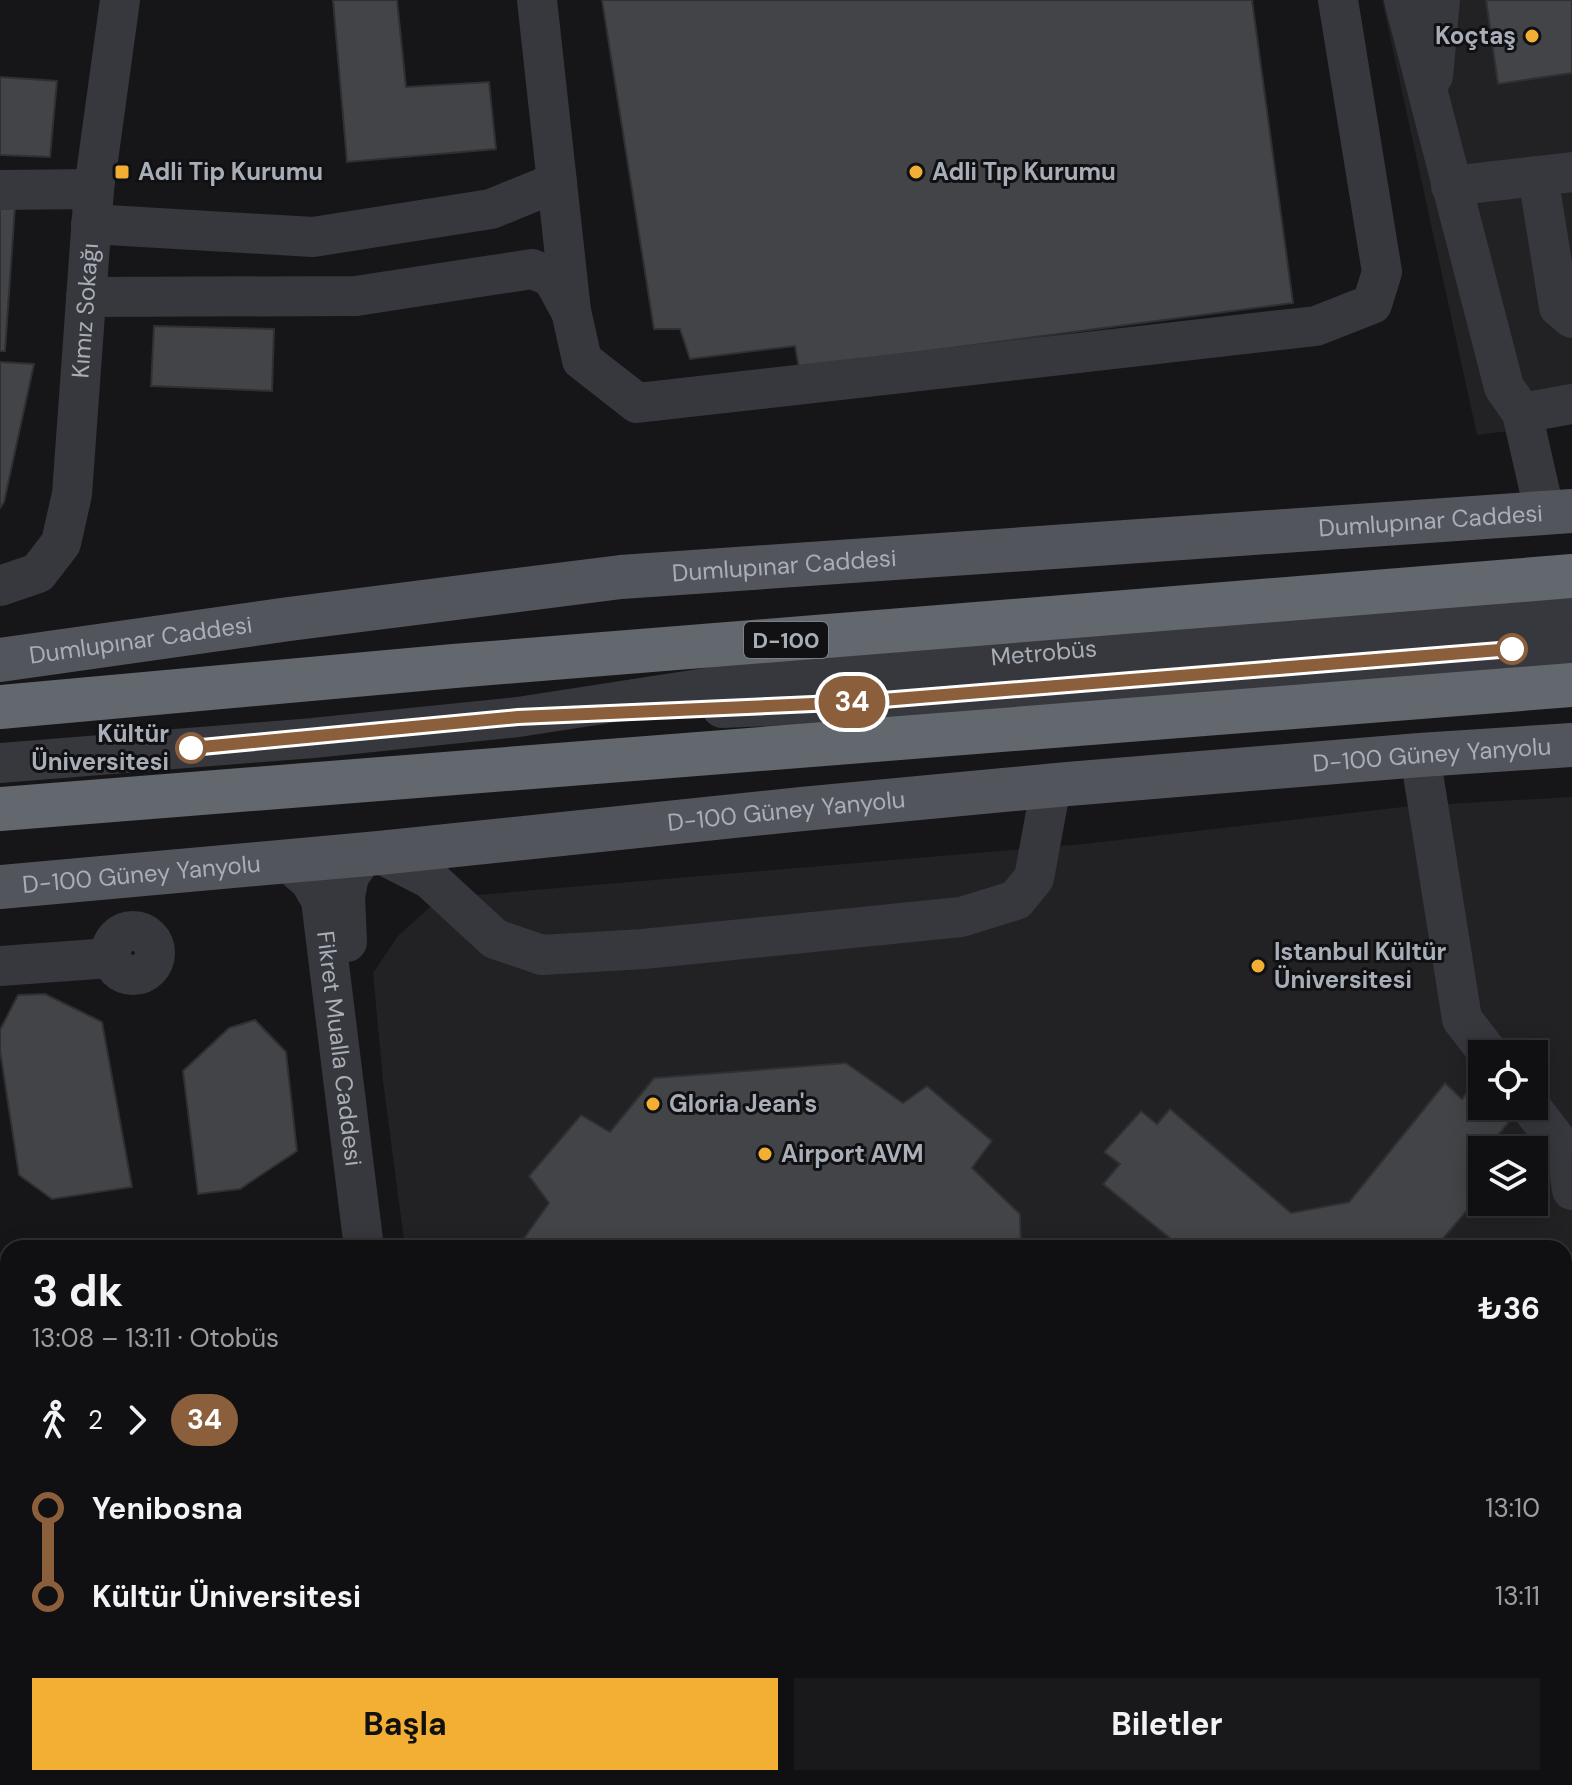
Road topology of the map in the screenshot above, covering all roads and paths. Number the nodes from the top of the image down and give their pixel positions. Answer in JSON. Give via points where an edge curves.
{"nodes":[{"id":1,"x":120,"y":0,"type":"edge"},
{"id":2,"x":537,"y":0,"type":"edge"},
{"id":3,"x":1338,"y":0,"type":"edge"},
{"id":4,"x":1404,"y":0,"type":"edge"},
{"id":5,"x":1440,"y":0,"type":"edge"},
{"id":6,"x":1430,"y":105,"type":"junction"},
{"id":7,"x":1555,"y":174,"type":"edge"},
{"id":8,"x":557,"y":182,"type":"junction"},
{"id":9,"x":1451,"y":186,"type":"junction"},
{"id":10,"x":0,"y":190,"type":"edge"},
{"id":11,"x":92,"y":206,"type":"junction"},
{"id":12,"x":86,"y":297,"type":"junction"},
{"id":13,"x":571,"y":311,"type":"junction"},
{"id":14,"x":1572,"y":318,"type":"edge"},
{"id":15,"x":1572,"y":404,"type":"edge"},
{"id":16,"x":1522,"y":413,"type":"junction"},
{"id":17,"x":1558,"y":512,"type":"edge"},
{"id":18,"x":1572,"y":576,"type":"edge"},
{"id":19,"x":0,"y":586,"type":"edge"},
{"id":20,"x":1572,"y":606,"type":"edge"},
{"id":21,"x":1572,"y":644,"type":"edge"},
{"id":22,"x":0,"y":660,"type":"edge"},
{"id":23,"x":1572,"y":685,"type":"edge"},
{"id":24,"x":0,"y":707,"type":"edge"},
{"id":25,"x":1268,"y":710,"type":"junction"},
{"id":26,"x":1572,"y":711,"type":"edge"},
{"id":27,"x":518,"y":717,"type":"junction"},
{"id":28,"x":1572,"y":745,"type":"edge"},
{"id":29,"x":1420,"y":755,"type":"junction"},
{"id":30,"x":0,"y":763,"type":"edge"},
{"id":31,"x":1051,"y":786,"type":"junction"},
{"id":32,"x":0,"y":809,"type":"edge"},
{"id":33,"x":371,"y":854,"type":"junction"},
{"id":34,"x":287,"y":861,"type":"junction"},
{"id":35,"x":135,"y":875,"type":"junction"},
{"id":36,"x":0,"y":887,"type":"edge"},
{"id":37,"x":0,"y":966,"type":"edge"},
{"id":38,"x":1478,"y":1040,"type":"edge"},
{"id":39,"x":1541,"y":1120,"type":"edge"},
{"id":40,"x":1572,"y":1190,"type":"edge"},
{"id":41,"x":363,"y":1240,"type":"edge"},
{"id":42,"x":382,"y":1240,"type":"edge"}],
"edges":[{"from":1,"to":11,"type":"street","name":"Kımız Sokağı"},
{"from":2,"to":8,"type":"street"},
{"from":3,"to":13,"type":"street","via":[[1382,272],[1372,304],[1316,326],[637,403],[582,360]]},
{"from":4,"to":6,"type":"street"},
{"from":5,"to":6,"type":"street"},
{"from":6,"to":9,"type":"street"},
{"from":7,"to":9,"type":"street"},
{"from":7,"to":14,"type":"street","via":[[1559,307]]},
{"from":8,"to":11,"type":"street","via":[[491,209],[313,237]]},
{"from":8,"to":13,"type":"street"},
{"from":9,"to":16,"type":"street","via":[[1504,387]]},
{"from":10,"to":11,"type":"street"},
{"from":11,"to":12,"type":"street","name":"Kımız Sokağı"},
{"from":12,"to":13,"type":"street","via":[[356,296],[532,269],[552,277]]},
{"from":12,"to":19,"type":"street","name":"Kımız Sokağı","via":[[72,494],[61,543],[38,573]]},
{"from":15,"to":16,"type":"street"},
{"from":16,"to":17,"type":"street"},
{"from":17,"to":22,"type":"main road","name":"Dumlupınar Caddesi","via":[[621,577]]},
{"from":18,"to":24,"type":"highway","number":"D-100"},
{"from":20,"to":27,"type":"street","name":"Metrobüs","via":[[784,676]]},
{"from":21,"to":27,"type":"street","name":"Metrobüs","via":[[858,702]]},
{"from":23,"to":25,"type":"highway"},
{"from":25,"to":26,"type":"highway","via":[[1398,718]]},
{"from":25,"to":32,"type":"highway"},
{"from":27,"to":30,"type":"street","name":"Metrobüs"},
{"from":28,"to":29,"type":"main road","name":"D-100 Güney Yanyolu"},
{"from":29,"to":31,"type":"main road","name":"D-100 Güney Yanyolu"},
{"from":29,"to":38,"type":"street","via":[[1462,1019]]},
{"from":31,"to":33,"type":"main road","name":"D-100 Güney Yanyolu"},
{"from":31,"to":33,"type":"street","via":[[1034,878],[1016,900],[961,917],[643,949],[542,955],[495,939],[430,879]]},
{"from":33,"to":34,"type":"main road","name":"D-100 Güney Yanyolu"},
{"from":33,"to":42,"type":"street","name":"Fikret Mualla Caddesi","via":[[349,876],[346,933]]},
{"from":34,"to":35,"type":"main road","name":"D-100 Güney Yanyolu"},
{"from":34,"to":41,"type":"street","name":"Fikret Mualla Caddesi","via":[[310,881],[321,900]]},
{"from":35,"to":36,"type":"main road","name":"D-100 Güney Yanyolu"},
{"from":35,"to":37,"type":"street","via":[[140,932],[114,940],[110,958]]},
{"from":39,"to":40,"type":"street","via":[[1567,1154]]}]}
